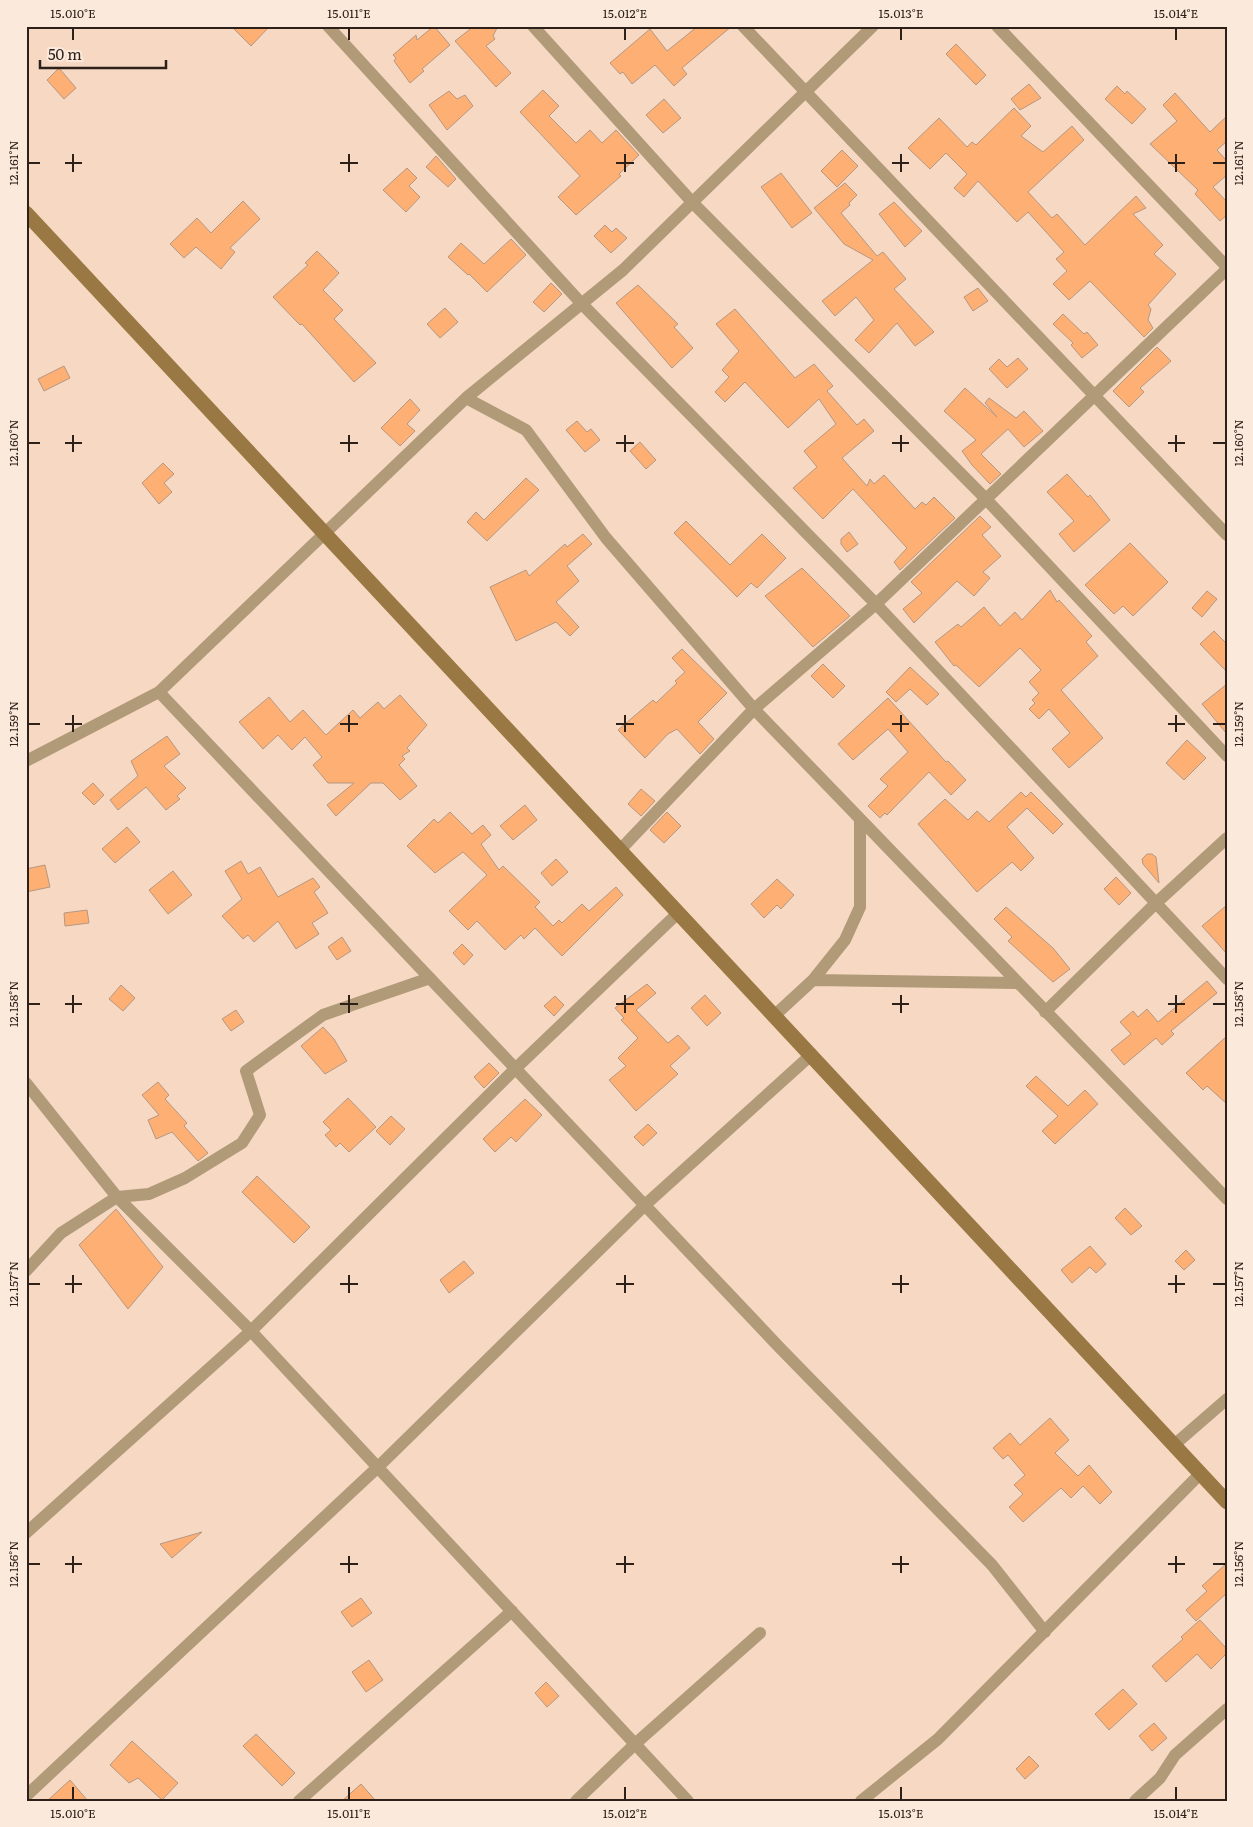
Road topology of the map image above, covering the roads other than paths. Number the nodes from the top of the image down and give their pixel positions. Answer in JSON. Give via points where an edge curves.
{"nodes":[{"id":1,"x":328,"y":26,"type":"edge"},
{"id":2,"x":533,"y":26,"type":"edge"},
{"id":3,"x":743,"y":26,"type":"edge"},
{"id":4,"x":873,"y":26,"type":"edge"},
{"id":5,"x":997,"y":26,"type":"edge"},
{"id":6,"x":804,"y":93,"type":"junction"},
{"id":7,"x":692,"y":202,"type":"junction"},
{"id":8,"x":26,"y":213,"type":"edge"},
{"id":9,"x":1227,"y":268,"type":"edge"},
{"id":10,"x":580,"y":303,"type":"junction"},
{"id":11,"x":1095,"y":396,"type":"junction"},
{"id":12,"x":466,"y":398,"type":"junction"},
{"id":13,"x":986,"y":499,"type":"junction"},
{"id":14,"x":324,"y":532,"type":"junction"},
{"id":15,"x":1227,"y":535,"type":"edge"},
{"id":16,"x":876,"y":604,"type":"junction"},
{"id":17,"x":159,"y":692,"type":"junction"},
{"id":18,"x":754,"y":709,"type":"junction"},
{"id":19,"x":1227,"y":756,"type":"edge"},
{"id":20,"x":26,"y":761,"type":"edge"},
{"id":21,"x":860,"y":819,"type":"junction"},
{"id":22,"x":1227,"y":838,"type":"edge"},
{"id":23,"x":620,"y":850,"type":"junction"},
{"id":24,"x":1155,"y":904,"type":"junction"},
{"id":25,"x":678,"y":913,"type":"junction"},
{"id":26,"x":430,"y":978,"type":"junction"},
{"id":27,"x":1227,"y":979,"type":"edge"},
{"id":28,"x":813,"y":980,"type":"junction"},
{"id":29,"x":1018,"y":983,"type":"junction"},
{"id":30,"x":1046,"y":1012,"type":"junction"},
{"id":31,"x":774,"y":1016,"type":"junction"},
{"id":32,"x":810,"y":1055,"type":"junction"},
{"id":33,"x":515,"y":1069,"type":"junction"},
{"id":34,"x":26,"y":1083,"type":"edge"},
{"id":35,"x":117,"y":1197,"type":"junction"},
{"id":36,"x":1227,"y":1199,"type":"edge"},
{"id":37,"x":645,"y":1205,"type":"junction"},
{"id":38,"x":26,"y":1271,"type":"edge"},
{"id":39,"x":251,"y":1331,"type":"junction"},
{"id":40,"x":1227,"y":1399,"type":"edge"},
{"id":41,"x":1174,"y":1445,"type":"junction"},
{"id":42,"x":378,"y":1467,"type":"junction"},
{"id":43,"x":1200,"y":1474,"type":"junction"},
{"id":44,"x":1227,"y":1502,"type":"edge"},
{"id":45,"x":26,"y":1533,"type":"edge"},
{"id":46,"x":512,"y":1611,"type":"junction"},
{"id":47,"x":1045,"y":1632,"type":"junction"},
{"id":48,"x":760,"y":1633,"type":"dead end"},
{"id":49,"x":1227,"y":1709,"type":"edge"},
{"id":50,"x":635,"y":1744,"type":"junction"},
{"id":51,"x":26,"y":1796,"type":"edge"},
{"id":52,"x":298,"y":1801,"type":"edge"},
{"id":53,"x":576,"y":1801,"type":"edge"},
{"id":54,"x":688,"y":1801,"type":"edge"},
{"id":55,"x":861,"y":1801,"type":"edge"},
{"id":56,"x":1135,"y":1801,"type":"edge"}],
"edges":[{"from":1,"to":10,"type":"street"},
{"from":2,"to":7,"type":"street"},
{"from":3,"to":6,"type":"street"},
{"from":4,"to":6,"type":"street"},
{"from":5,"to":9,"type":"street"},
{"from":6,"to":7,"type":"street"},
{"from":6,"to":11,"type":"street"},
{"from":7,"to":10,"type":"street","via":[[623,270]]},
{"from":7,"to":13,"type":"street"},
{"from":8,"to":14,"type":"street"},
{"from":9,"to":11,"type":"street"},
{"from":10,"to":12,"type":"street","via":[[518,358]]},
{"from":10,"to":16,"type":"street"},
{"from":11,"to":13,"type":"street"},
{"from":11,"to":15,"type":"street"},
{"from":12,"to":14,"type":"street"},
{"from":12,"to":18,"type":"street","via":[[526,430],[606,538]]},
{"from":13,"to":16,"type":"street"},
{"from":13,"to":19,"type":"street"},
{"from":14,"to":17,"type":"street"},
{"from":14,"to":23,"type":"street"},
{"from":16,"to":18,"type":"street"},
{"from":16,"to":24,"type":"street"},
{"from":17,"to":20,"type":"street"},
{"from":17,"to":26,"type":"street"},
{"from":18,"to":21,"type":"street"},
{"from":18,"to":23,"type":"street"},
{"from":21,"to":28,"type":"street","via":[[860,907],[845,940]]},
{"from":21,"to":29,"type":"street"},
{"from":22,"to":24,"type":"street"},
{"from":23,"to":25,"type":"street"},
{"from":24,"to":27,"type":"street"},
{"from":24,"to":30,"type":"street"},
{"from":25,"to":31,"type":"street"},
{"from":25,"to":33,"type":"street"},
{"from":26,"to":33,"type":"street"},
{"from":26,"to":35,"type":"street","via":[[323,1015],[246,1071],[260,1115],[242,1143],[185,1178],[149,1194]]},
{"from":28,"to":29,"type":"street"},
{"from":28,"to":31,"type":"street"},
{"from":29,"to":30,"type":"street"},
{"from":30,"to":36,"type":"street"},
{"from":31,"to":32,"type":"street"},
{"from":32,"to":37,"type":"street"},
{"from":32,"to":41,"type":"street"},
{"from":33,"to":37,"type":"street"},
{"from":33,"to":39,"type":"street"},
{"from":34,"to":35,"type":"street"},
{"from":35,"to":38,"type":"street","via":[[61,1233]]},
{"from":35,"to":39,"type":"street"},
{"from":37,"to":42,"type":"street"},
{"from":37,"to":47,"type":"street","via":[[992,1565]]},
{"from":39,"to":42,"type":"street"},
{"from":39,"to":45,"type":"street"},
{"from":40,"to":41,"type":"street"},
{"from":41,"to":43,"type":"street"},
{"from":42,"to":46,"type":"street"},
{"from":42,"to":51,"type":"street"},
{"from":43,"to":44,"type":"street"},
{"from":43,"to":47,"type":"street"},
{"from":46,"to":50,"type":"street"},
{"from":46,"to":52,"type":"street"},
{"from":47,"to":55,"type":"street","via":[[938,1739]]},
{"from":48,"to":50,"type":"street"},
{"from":49,"to":56,"type":"street","via":[[1175,1756],[1160,1778]]},
{"from":50,"to":53,"type":"street"},
{"from":50,"to":54,"type":"street"}]}
